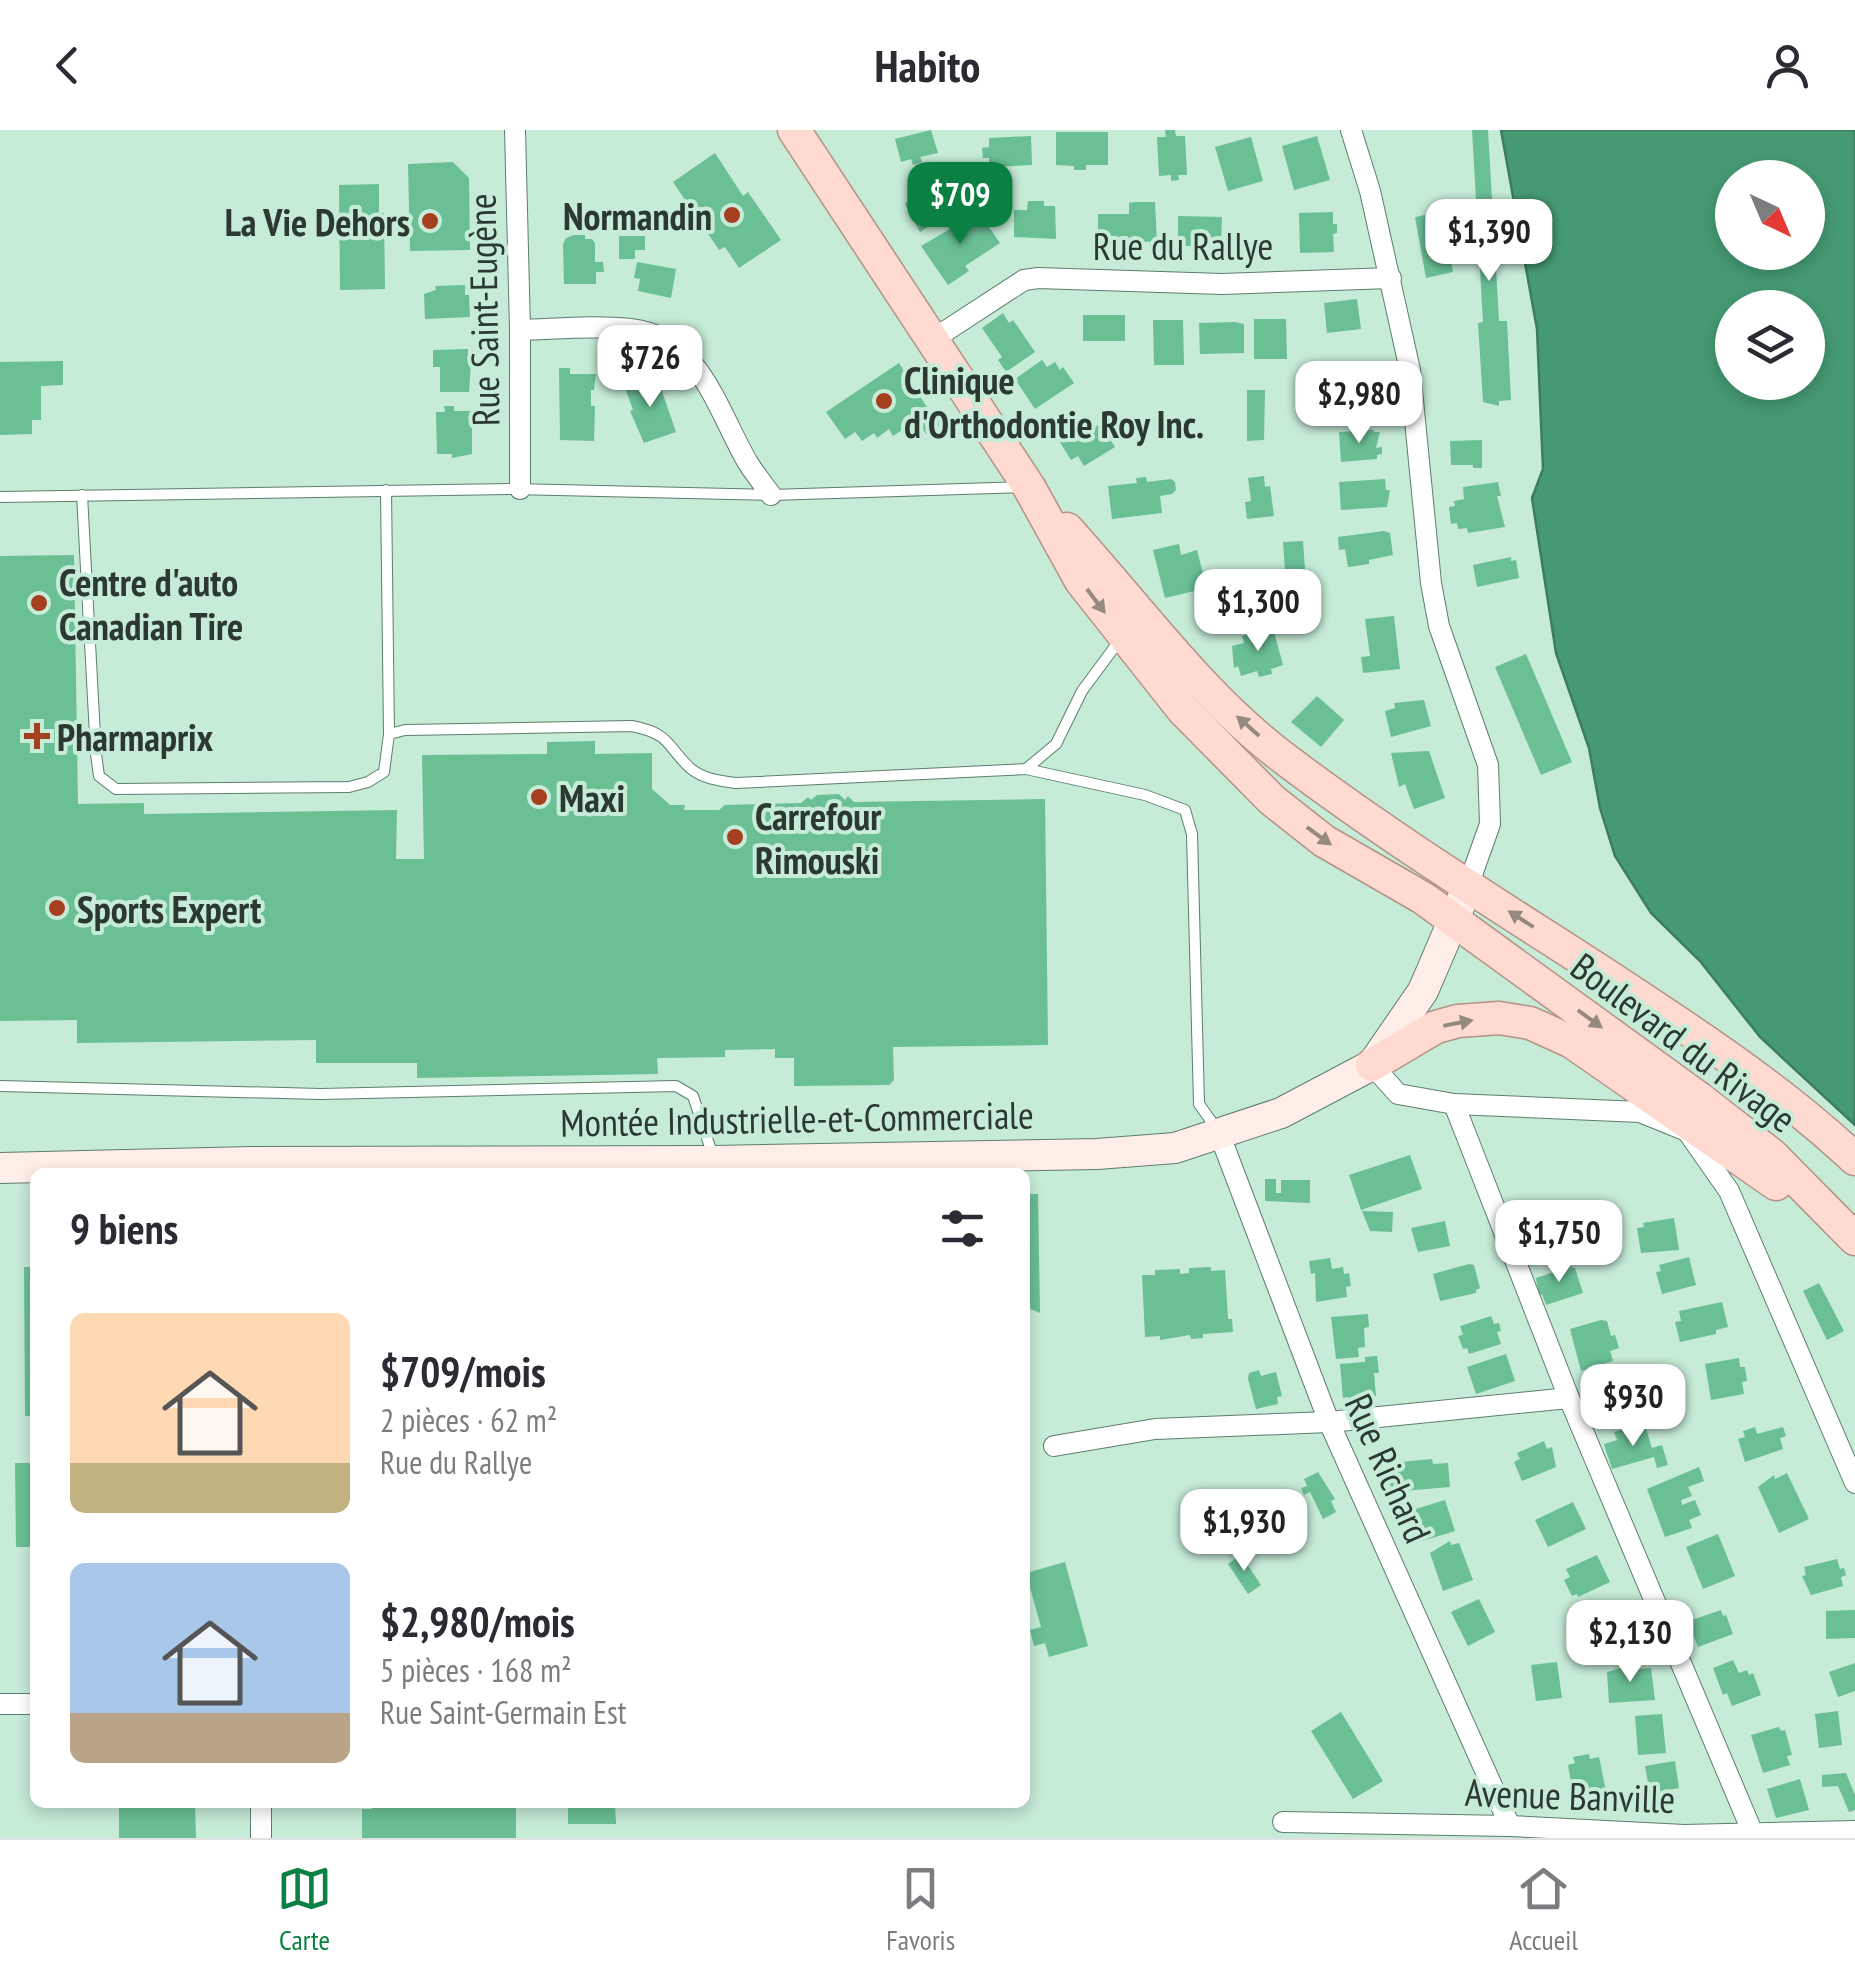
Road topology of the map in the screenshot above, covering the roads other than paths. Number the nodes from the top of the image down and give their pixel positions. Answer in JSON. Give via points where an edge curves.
{"nodes":[{"id":1,"x":515,"y":130,"type":"edge"},
{"id":2,"x":794,"y":130,"type":"edge"},
{"id":3,"x":1351,"y":130,"type":"edge"},
{"id":4,"x":1390,"y":278,"type":"junction"},
{"id":5,"x":520,"y":330,"type":"junction"},
{"id":6,"x":932,"y":340,"type":"junction"},
{"id":7,"x":1029,"y":487,"type":"junction"},
{"id":8,"x":520,"y":489,"type":"junction"},
{"id":9,"x":386,"y":490,"type":"junction"},
{"id":10,"x":771,"y":495,"type":"junction"},
{"id":11,"x":0,"y":496,"type":"edge"},
{"id":12,"x":82,"y":496,"type":"junction"},
{"id":13,"x":1122,"y":636,"type":"junction"},
{"id":14,"x":389,"y":734,"type":"junction"},
{"id":15,"x":1026,"y":769,"type":"junction"},
{"id":16,"x":1468,"y":886,"type":"junction"},
{"id":17,"x":1455,"y":921,"type":"junction"},
{"id":18,"x":1372,"y":1065,"type":"junction"},
{"id":19,"x":0,"y":1086,"type":"edge"},
{"id":20,"x":1454,"y":1104,"type":"junction"},
{"id":21,"x":1219,"y":1132,"type":"junction"},
{"id":22,"x":714,"y":1160,"type":"junction"},
{"id":23,"x":1855,"y":1160,"type":"edge"},
{"id":24,"x":251,"y":1167,"type":"edge"},
{"id":25,"x":0,"y":1168,"type":"edge"},
{"id":26,"x":1854,"y":1238,"type":"edge"},
{"id":27,"x":1569,"y":1398,"type":"junction"},
{"id":28,"x":1328,"y":1422,"type":"junction"},
{"id":29,"x":1054,"y":1446,"type":"dead end"},
{"id":30,"x":1855,"y":1484,"type":"edge"},
{"id":31,"x":0,"y":1704,"type":"edge"},
{"id":32,"x":30,"y":1704,"type":"edge"},
{"id":33,"x":261,"y":1808,"type":"edge"},
{"id":34,"x":1283,"y":1822,"type":"dead end"},
{"id":35,"x":1510,"y":1826,"type":"junction"},
{"id":36,"x":1855,"y":1832,"type":"edge"},
{"id":37,"x":1684,"y":1836,"type":"edge"},
{"id":38,"x":1754,"y":1836,"type":"edge"},
{"id":39,"x":261,"y":1838,"type":"edge"}],
"edges":[{"from":1,"to":5,"type":"street","name":"Rue Saint-Eugène"},
{"from":2,"to":6,"type":"main road"},
{"from":3,"to":4,"type":"street"},
{"from":4,"to":6,"type":"street","name":"Rue du Rallye","via":[[1222,284],[1038,278],[1024,280]]},
{"from":4,"to":16,"type":"street","via":[[1410,370],[1431,583],[1488,764],[1490,824]]},
{"from":5,"to":8,"type":"street","name":"Rue Saint-Eugène"},
{"from":5,"to":10,"type":"street","via":[[631,329],[676,346],[696,366]]},
{"from":6,"to":7,"type":"main road"},
{"from":7,"to":10,"type":"lane"},
{"from":7,"to":13,"type":"main road","name":"Boulevard du Rivage","one_way":true,"via":[[1081,581]]},
{"from":16,"to":7,"type":"main road","name":"Boulevard du Rivage","one_way":true,"via":[[1284,758],[1209,692]]},
{"from":8,"to":9,"type":"lane"},
{"from":8,"to":10,"type":"lane"},
{"from":9,"to":12,"type":"lane"},
{"from":9,"to":14,"type":"lane"},
{"from":11,"to":12,"type":"lane"},
{"from":12,"to":14,"type":"lane","via":[[99,776],[116,789],[349,786],[384,772]]},
{"from":13,"to":15,"type":"lane","via":[[1082,691],[1056,744]]},
{"from":13,"to":17,"type":"main road","name":"Boulevard du Rivage","one_way":true,"via":[[1272,800],[1324,841]]},
{"from":14,"to":15,"type":"lane","via":[[632,726],[654,730],[692,770],[736,783]]},
{"from":15,"to":21,"type":"lane","via":[[1185,810],[1192,834],[1199,1104]]},
{"from":16,"to":17,"type":"main road","name":"Montée Industrielle-et-Commerciale"},
{"from":23,"to":16,"type":"main road","name":"Boulevard du Rivage","one_way":true,"via":[[1724,1051]]},
{"from":17,"to":18,"type":"main road","name":"Montée Industrielle-et-Commerciale","via":[[1423,991]]},
{"from":17,"to":26,"type":"main road","name":"Boulevard du Rivage","one_way":true,"via":[[1772,1154]]},
{"from":18,"to":20,"type":"street","via":[[1398,1094]]},
{"from":18,"to":21,"type":"main road","name":"Montée Industrielle-et-Commerciale","via":[[1290,1108]]},
{"from":18,"to":26,"type":"main road","one_way":true,"via":[[1458,1020],[1530,1023],[1572,1042]]},
{"from":19,"to":22,"type":"lane","via":[[321,1094],[676,1086],[693,1096]]},
{"from":20,"to":27,"type":"street"},
{"from":20,"to":30,"type":"street","via":[[1640,1112],[1687,1130],[1729,1191]]},
{"from":21,"to":22,"type":"main road","name":"Montée Industrielle-et-Commerciale","via":[[1176,1148],[1096,1154]]},
{"from":21,"to":28,"type":"street","name":"Rue Richard"},
{"from":22,"to":24,"type":"main road","name":"Montée Industrielle-et-Commerciale"},
{"from":24,"to":25,"type":"main road","name":"Montée Industrielle-et-Commerciale"},
{"from":27,"to":28,"type":"street"},
{"from":27,"to":38,"type":"street"},
{"from":28,"to":29,"type":"street","via":[[1155,1429]]},
{"from":28,"to":35,"type":"street","name":"Rue Richard"},
{"from":31,"to":32,"type":"street"},
{"from":33,"to":39,"type":"street"},
{"from":34,"to":35,"type":"street","name":"Avenue Banville"},
{"from":35,"to":37,"type":"street","name":"Avenue Banville"},
{"from":36,"to":38,"type":"street","name":"Avenue Banville"},
{"from":37,"to":38,"type":"street","name":"Avenue Banville"}]}
